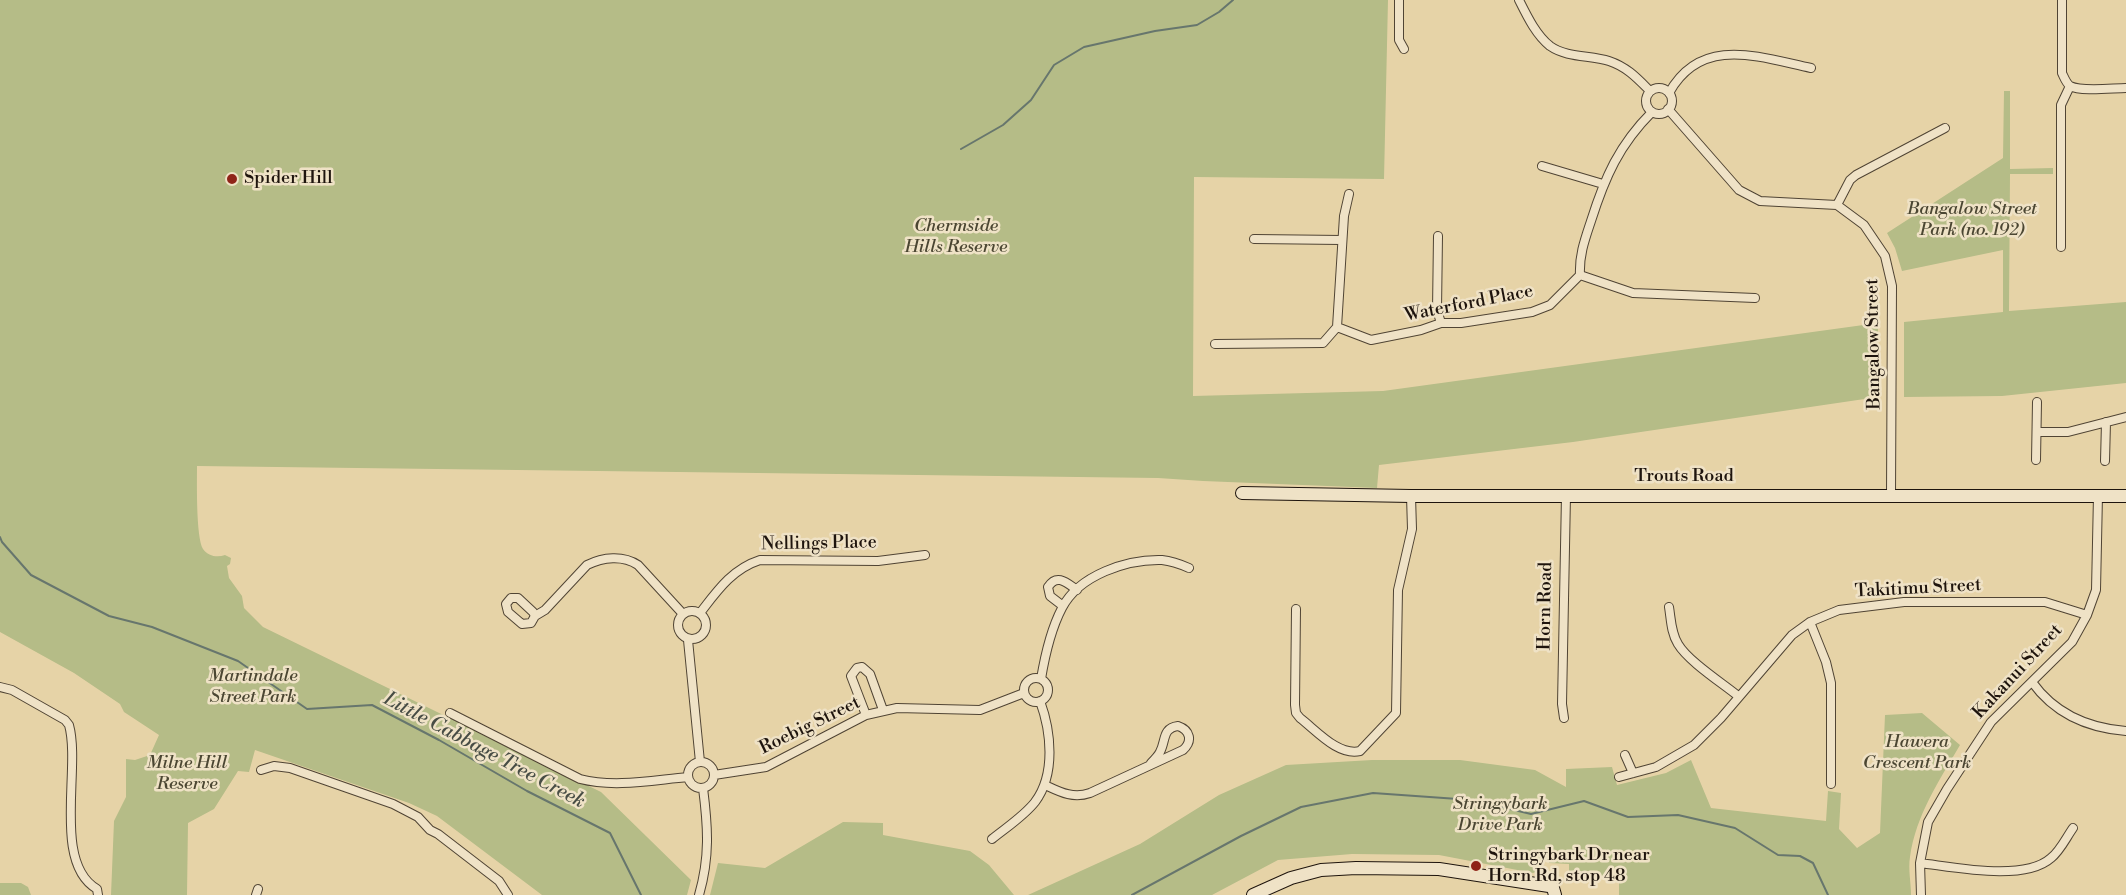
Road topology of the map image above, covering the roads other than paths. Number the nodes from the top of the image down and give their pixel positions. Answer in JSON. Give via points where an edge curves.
{"nodes":[{"id":1,"x":1399,"y":0,"type":"edge"},
{"id":2,"x":1519,"y":0,"type":"edge"},
{"id":3,"x":2062,"y":0,"type":"edge"},
{"id":4,"x":1404,"y":50,"type":"dead end"},
{"id":5,"x":1811,"y":68,"type":"dead end"},
{"id":6,"x":2070,"y":86,"type":"junction"},
{"id":7,"x":2126,"y":88,"type":"edge"},
{"id":8,"x":1650,"y":91,"type":"junction"},
{"id":9,"x":1669,"y":93,"type":"junction"},
{"id":10,"x":1668,"y":109,"type":"junction"},
{"id":11,"x":1652,"y":112,"type":"junction"},
{"id":12,"x":1945,"y":128,"type":"dead end"},
{"id":13,"x":1542,"y":166,"type":"dead end"},
{"id":14,"x":1603,"y":184,"type":"junction"},
{"id":15,"x":1349,"y":194,"type":"dead end"},
{"id":16,"x":1837,"y":205,"type":"junction"},
{"id":17,"x":1438,"y":236,"type":"dead end"},
{"id":18,"x":1254,"y":239,"type":"dead end"},
{"id":19,"x":1342,"y":240,"type":"junction"},
{"id":20,"x":2061,"y":247,"type":"dead end"},
{"id":21,"x":1580,"y":275,"type":"junction"},
{"id":22,"x":1755,"y":298,"type":"dead end"},
{"id":23,"x":1441,"y":323,"type":"junction"},
{"id":24,"x":1337,"y":327,"type":"junction"},
{"id":25,"x":1215,"y":344,"type":"dead end"},
{"id":26,"x":2037,"y":402,"type":"dead end"},
{"id":27,"x":2126,"y":417,"type":"edge"},
{"id":28,"x":2106,"y":422,"type":"junction"},
{"id":29,"x":2037,"y":432,"type":"junction"},
{"id":30,"x":2036,"y":460,"type":"dead end"},
{"id":31,"x":2105,"y":461,"type":"dead end"},
{"id":32,"x":1242,"y":493,"type":"dead end"},
{"id":33,"x":1566,"y":495,"type":"junction"},
{"id":34,"x":1891,"y":495,"type":"junction"},
{"id":35,"x":2098,"y":495,"type":"junction"},
{"id":36,"x":1411,"y":496,"type":"junction"},
{"id":37,"x":2126,"y":496,"type":"edge"},
{"id":38,"x":925,"y":555,"type":"dead end"},
{"id":39,"x":1189,"y":568,"type":"dead end"},
{"id":40,"x":1077,"y":590,"type":"junction"},
{"id":41,"x":1063,"y":606,"type":"junction"},
{"id":42,"x":1669,"y":607,"type":"dead end"},
{"id":43,"x":1296,"y":609,"type":"dead end"},
{"id":44,"x":700,"y":613,"type":"junction"},
{"id":45,"x":683,"y":614,"type":"junction"},
{"id":46,"x":2087,"y":615,"type":"junction"},
{"id":47,"x":535,"y":616,"type":"dead end"},
{"id":48,"x":1810,"y":622,"type":"junction"},
{"id":49,"x":688,"y":640,"type":"junction"},
{"id":50,"x":1041,"y":679,"type":"junction"},
{"id":51,"x":2032,"y":682,"type":"junction"},
{"id":52,"x":0,"y":687,"type":"edge"},
{"id":53,"x":1024,"y":693,"type":"junction"},
{"id":54,"x":1738,"y":696,"type":"junction"},
{"id":55,"x":1040,"y":701,"type":"junction"},
{"id":56,"x":883,"y":710,"type":"junction"},
{"id":57,"x":450,"y":713,"type":"dead end"},
{"id":58,"x":866,"y":715,"type":"junction"},
{"id":59,"x":1564,"y":718,"type":"dead end"},
{"id":60,"x":2126,"y":730,"type":"edge"},
{"id":61,"x":1625,"y":755,"type":"dead end"},
{"id":62,"x":700,"y":762,"type":"junction"},
{"id":63,"x":1151,"y":764,"type":"junction"},
{"id":64,"x":261,"y":770,"type":"dead end"},
{"id":65,"x":1633,"y":773,"type":"junction"},
{"id":66,"x":714,"y":775,"type":"junction"},
{"id":67,"x":688,"y":777,"type":"junction"},
{"id":68,"x":1619,"y":777,"type":"dead end"},
{"id":69,"x":1831,"y":784,"type":"dead end"},
{"id":70,"x":1045,"y":785,"type":"junction"},
{"id":71,"x":703,"y":788,"type":"junction"},
{"id":72,"x":2073,"y":828,"type":"dead end"},
{"id":73,"x":992,"y":838,"type":"dead end"},
{"id":74,"x":1920,"y":862,"type":"junction"},
{"id":75,"x":1554,"y":891,"type":"edge"},
{"id":76,"x":98,"y":892,"type":"edge"},
{"id":77,"x":508,"y":895,"type":"edge"},
{"id":78,"x":699,"y":895,"type":"edge"},
{"id":79,"x":1253,"y":895,"type":"edge"},
{"id":80,"x":1921,"y":895,"type":"edge"}],
"edges":[{"from":1,"to":4,"type":"street","via":[[1399,40]]},
{"from":2,"to":8,"type":"street","via":[[1552,48],[1621,66]]},
{"from":3,"to":6,"type":"street","via":[[2062,73]]},
{"from":5,"to":9,"type":"street","via":[[1727,54],[1698,62],[1677,80]]},
{"from":6,"to":7,"type":"street"},
{"from":6,"to":20,"type":"street","via":[[2061,105]]},
{"from":8,"to":9,"type":"street","via":[[1658,88]]},
{"from":8,"to":11,"type":"street","via":[[1646,102]]},
{"from":9,"to":10,"type":"street"},
{"from":10,"to":11,"type":"street","via":[[1659,114]]},
{"from":10,"to":16,"type":"street","via":[[1739,190],[1760,201]]},
{"from":11,"to":14,"type":"street","via":[[1618,155]]},
{"from":12,"to":16,"type":"street","via":[[1856,175]]},
{"from":13,"to":14,"type":"street"},
{"from":14,"to":21,"type":"street","via":[[1579,259]]},
{"from":15,"to":19,"type":"street"},
{"from":16,"to":34,"type":"street","name":"Bangalow Street","via":[[1864,225],[1889,268]]},
{"from":17,"to":23,"type":"street","via":[[1437,310]]},
{"from":18,"to":19,"type":"street"},
{"from":19,"to":24,"type":"street"},
{"from":21,"to":22,"type":"street","via":[[1633,293]]},
{"from":21,"to":23,"type":"street","name":"Waterford Place","via":[[1550,305],[1532,312]]},
{"from":23,"to":24,"type":"street","name":"Waterford Place","via":[[1371,340]]},
{"from":24,"to":25,"type":"street","via":[[1323,343]]},
{"from":26,"to":29,"type":"street"},
{"from":27,"to":28,"type":"street"},
{"from":28,"to":29,"type":"street","via":[[2068,432]]},
{"from":28,"to":31,"type":"street"},
{"from":29,"to":30,"type":"street"},
{"from":32,"to":36,"type":"street","name":"Trouts Road"},
{"from":33,"to":34,"type":"street","name":"Trouts Road"},
{"from":33,"to":36,"type":"street","name":"Trouts Road"},
{"from":33,"to":59,"type":"street","name":"Horn Road"},
{"from":34,"to":35,"type":"street","name":"Trouts Road"},
{"from":35,"to":37,"type":"street","name":"Trouts Road"},
{"from":35,"to":46,"type":"street","name":"Kakanui Street","via":[[2096,590]]},
{"from":36,"to":43,"type":"street","via":[[1412,529],[1398,590],[1396,712],[1360,751],[1343,751],[1296,713]]},
{"from":38,"to":44,"type":"street","name":"Nellings Place","via":[[878,561],[760,560],[747,564],[727,580]]},
{"from":39,"to":40,"type":"street","via":[[1163,560],[1136,563],[1097,575]]},
{"from":40,"to":41,"type":"street"},
{"from":40,"to":41,"type":"street","via":[[1060,580],[1050,583],[1050,596]]},
{"from":41,"to":50,"type":"street"},
{"from":42,"to":54,"type":"street","via":[[1678,644]]},
{"from":44,"to":45,"type":"street"},
{"from":44,"to":49,"type":"street","via":[[706,629],[697,639]]},
{"from":45,"to":47,"type":"street","via":[[638,565],[613,558],[587,565]]},
{"from":45,"to":49,"type":"street","via":[[677,626]]},
{"from":46,"to":48,"type":"street","name":"Takitimu Street","via":[[2045,602],[1904,602],[1839,610]]},
{"from":46,"to":51,"type":"street","name":"Kakanui Street","via":[[2072,642]]},
{"from":48,"to":54,"type":"street","name":"Takitimu Street","via":[[1792,634]]},
{"from":48,"to":69,"type":"street","via":[[1831,683]]},
{"from":49,"to":62,"type":"street"},
{"from":50,"to":53,"type":"street","name":"Roebig Street","via":[[1028,680]]},
{"from":50,"to":55,"type":"street","via":[[1048,688]]},
{"from":51,"to":60,"type":"street","via":[[2064,714],[2097,727]]},
{"from":51,"to":74,"type":"street","name":"Kakanui Street","via":[[1991,722],[1947,789],[1928,822]]},
{"from":52,"to":76,"type":"street","via":[[12,690],[69,725],[72,848],[86,881]]},
{"from":53,"to":55,"type":"street","via":[[1032,701]]},
{"from":53,"to":56,"type":"street","name":"Roebig Street","via":[[980,710]]},
{"from":54,"to":65,"type":"street","name":"Takitimu Street","via":[[1694,745],[1656,767]]},
{"from":55,"to":70,"type":"street","via":[[1048,737]]},
{"from":56,"to":58,"type":"street","name":"Roebig Street"},
{"from":56,"to":58,"type":"street","via":[[870,674],[862,667],[857,668],[851,676]]},
{"from":57,"to":67,"type":"street","via":[[580,779],[609,783]]},
{"from":58,"to":66,"type":"street","name":"Roebig Street","via":[[766,766]]},
{"from":61,"to":65,"type":"street"},
{"from":62,"to":66,"type":"street","via":[[708,764]]},
{"from":62,"to":67,"type":"street","via":[[691,767]]},
{"from":63,"to":63,"type":"street","via":[[1160,752],[1166,732],[1175,726],[1185,729],[1189,737],[1187,747]]},
{"from":63,"to":70,"type":"street","via":[[1082,796],[1070,796]]},
{"from":64,"to":77,"type":"street","via":[[274,766],[290,768],[393,804],[418,817],[495,878]]},
{"from":65,"to":68,"type":"street","name":"Takitimu Street"},
{"from":66,"to":71,"type":"street"},
{"from":67,"to":71,"type":"street","via":[[695,786]]},
{"from":70,"to":73,"type":"street","via":[[1029,808]]},
{"from":71,"to":78,"type":"street","via":[[708,838]]},
{"from":72,"to":74,"type":"street","via":[[2051,859],[2026,869],[2000,872]]},
{"from":74,"to":80,"type":"street","name":"Kakanui Street"},
{"from":75,"to":79,"type":"street","via":[[1439,869],[1356,868],[1321,870]]}]}
